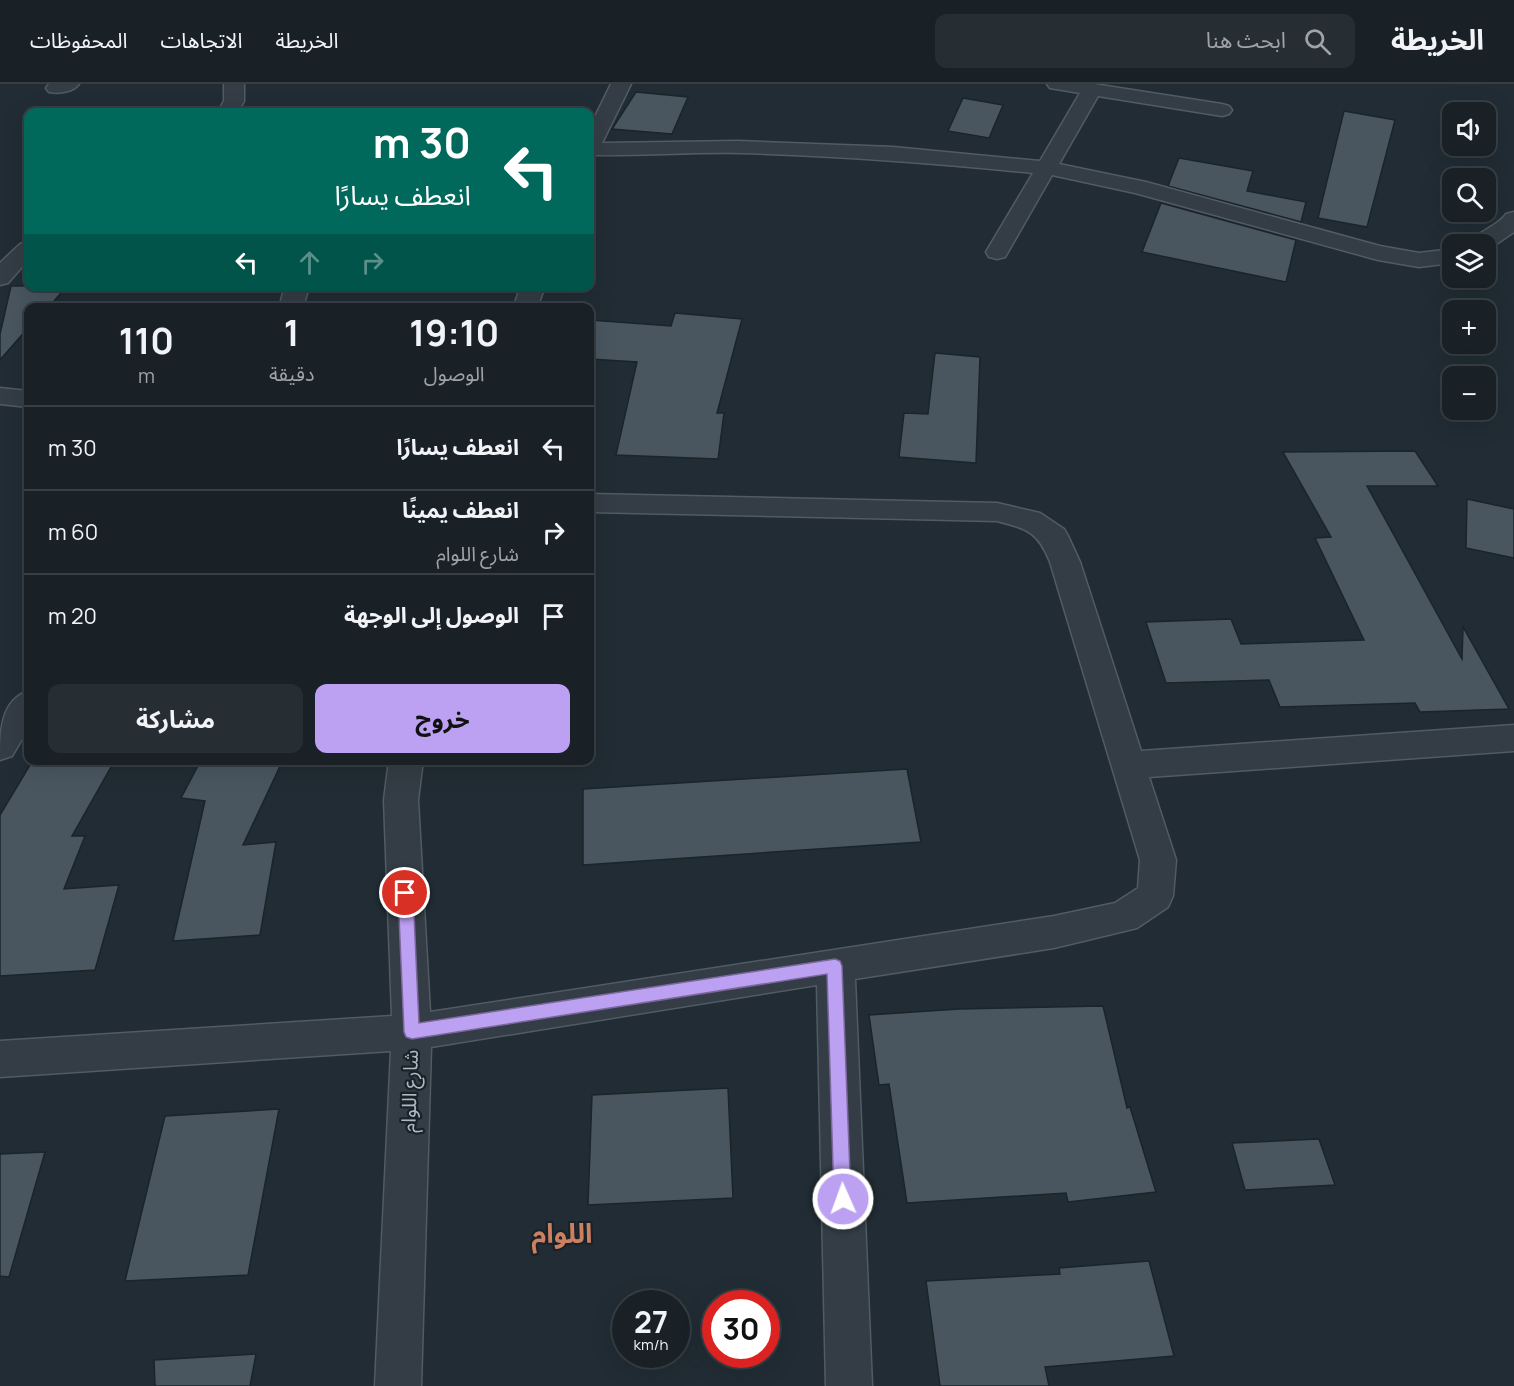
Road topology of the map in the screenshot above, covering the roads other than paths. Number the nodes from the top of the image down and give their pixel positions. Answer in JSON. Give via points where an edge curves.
{"nodes":[{"id":1,"x":234,"y":84,"type":"edge"},
{"id":2,"x":621,"y":84,"type":"edge"},
{"id":3,"x":1057,"y":84,"type":"edge"},
{"id":4,"x":1092,"y":90,"type":"junction"},
{"id":5,"x":230,"y":108,"type":"edge"},
{"id":6,"x":1222,"y":110,"type":"dead end"},
{"id":7,"x":594,"y":140,"type":"edge"},
{"id":8,"x":594,"y":148,"type":"edge"},
{"id":9,"x":1047,"y":168,"type":"junction"},
{"id":10,"x":1514,"y":219,"type":"edge"},
{"id":11,"x":1496,"y":234,"type":"edge"},
{"id":12,"x":24,"y":252,"type":"edge"},
{"id":13,"x":997,"y":252,"type":"dead end"},
{"id":14,"x":1442,"y":257,"type":"edge"},
{"id":15,"x":0,"y":278,"type":"edge"},
{"id":16,"x":0,"y":396,"type":"edge"},
{"id":17,"x":24,"y":399,"type":"edge"},
{"id":18,"x":594,"y":503,"type":"edge"},
{"id":19,"x":24,"y":709,"type":"edge"},
{"id":20,"x":1514,"y":738,"type":"edge"},
{"id":21,"x":0,"y":747,"type":"edge"},
{"id":22,"x":405,"y":765,"type":"edge"},
{"id":23,"x":1130,"y":765,"type":"junction"},
{"id":24,"x":835,"y":966,"type":"junction"},
{"id":25,"x":412,"y":1032,"type":"junction"},
{"id":26,"x":0,"y":1059,"type":"edge"},
{"id":27,"x":398,"y":1386,"type":"edge"},
{"id":28,"x":849,"y":1386,"type":"edge"}],
"edges":[{"from":1,"to":5,"type":"street"},
{"from":2,"to":7,"type":"street"},
{"from":3,"to":4,"type":"street"},
{"from":4,"to":6,"type":"street"},
{"from":4,"to":9,"type":"street"},
{"from":8,"to":9,"type":"street","via":[[738,147],[893,153]]},
{"from":9,"to":13,"type":"street"},
{"from":9,"to":14,"type":"street","via":[[1138,188],[1378,253],[1419,260]]},
{"from":10,"to":11,"type":"street"},
{"from":12,"to":15,"type":"street"},
{"from":16,"to":17,"type":"street"},
{"from":18,"to":23,"type":"street","via":[[997,512],[1030,520],[1054,536],[1065,562]]},
{"from":19,"to":21,"type":"street"},
{"from":20,"to":23,"type":"street"},
{"from":22,"to":25,"type":"street","name":"شارع اللوام","via":[[401,800]]},
{"from":23,"to":24,"type":"street","via":[[1158,860],[1155,896],[1124,917],[1054,932]]},
{"from":24,"to":25,"type":"street"},
{"from":24,"to":28,"type":"street"},
{"from":25,"to":26,"type":"street"},
{"from":25,"to":27,"type":"street","name":"شارع اللوام"}]}
